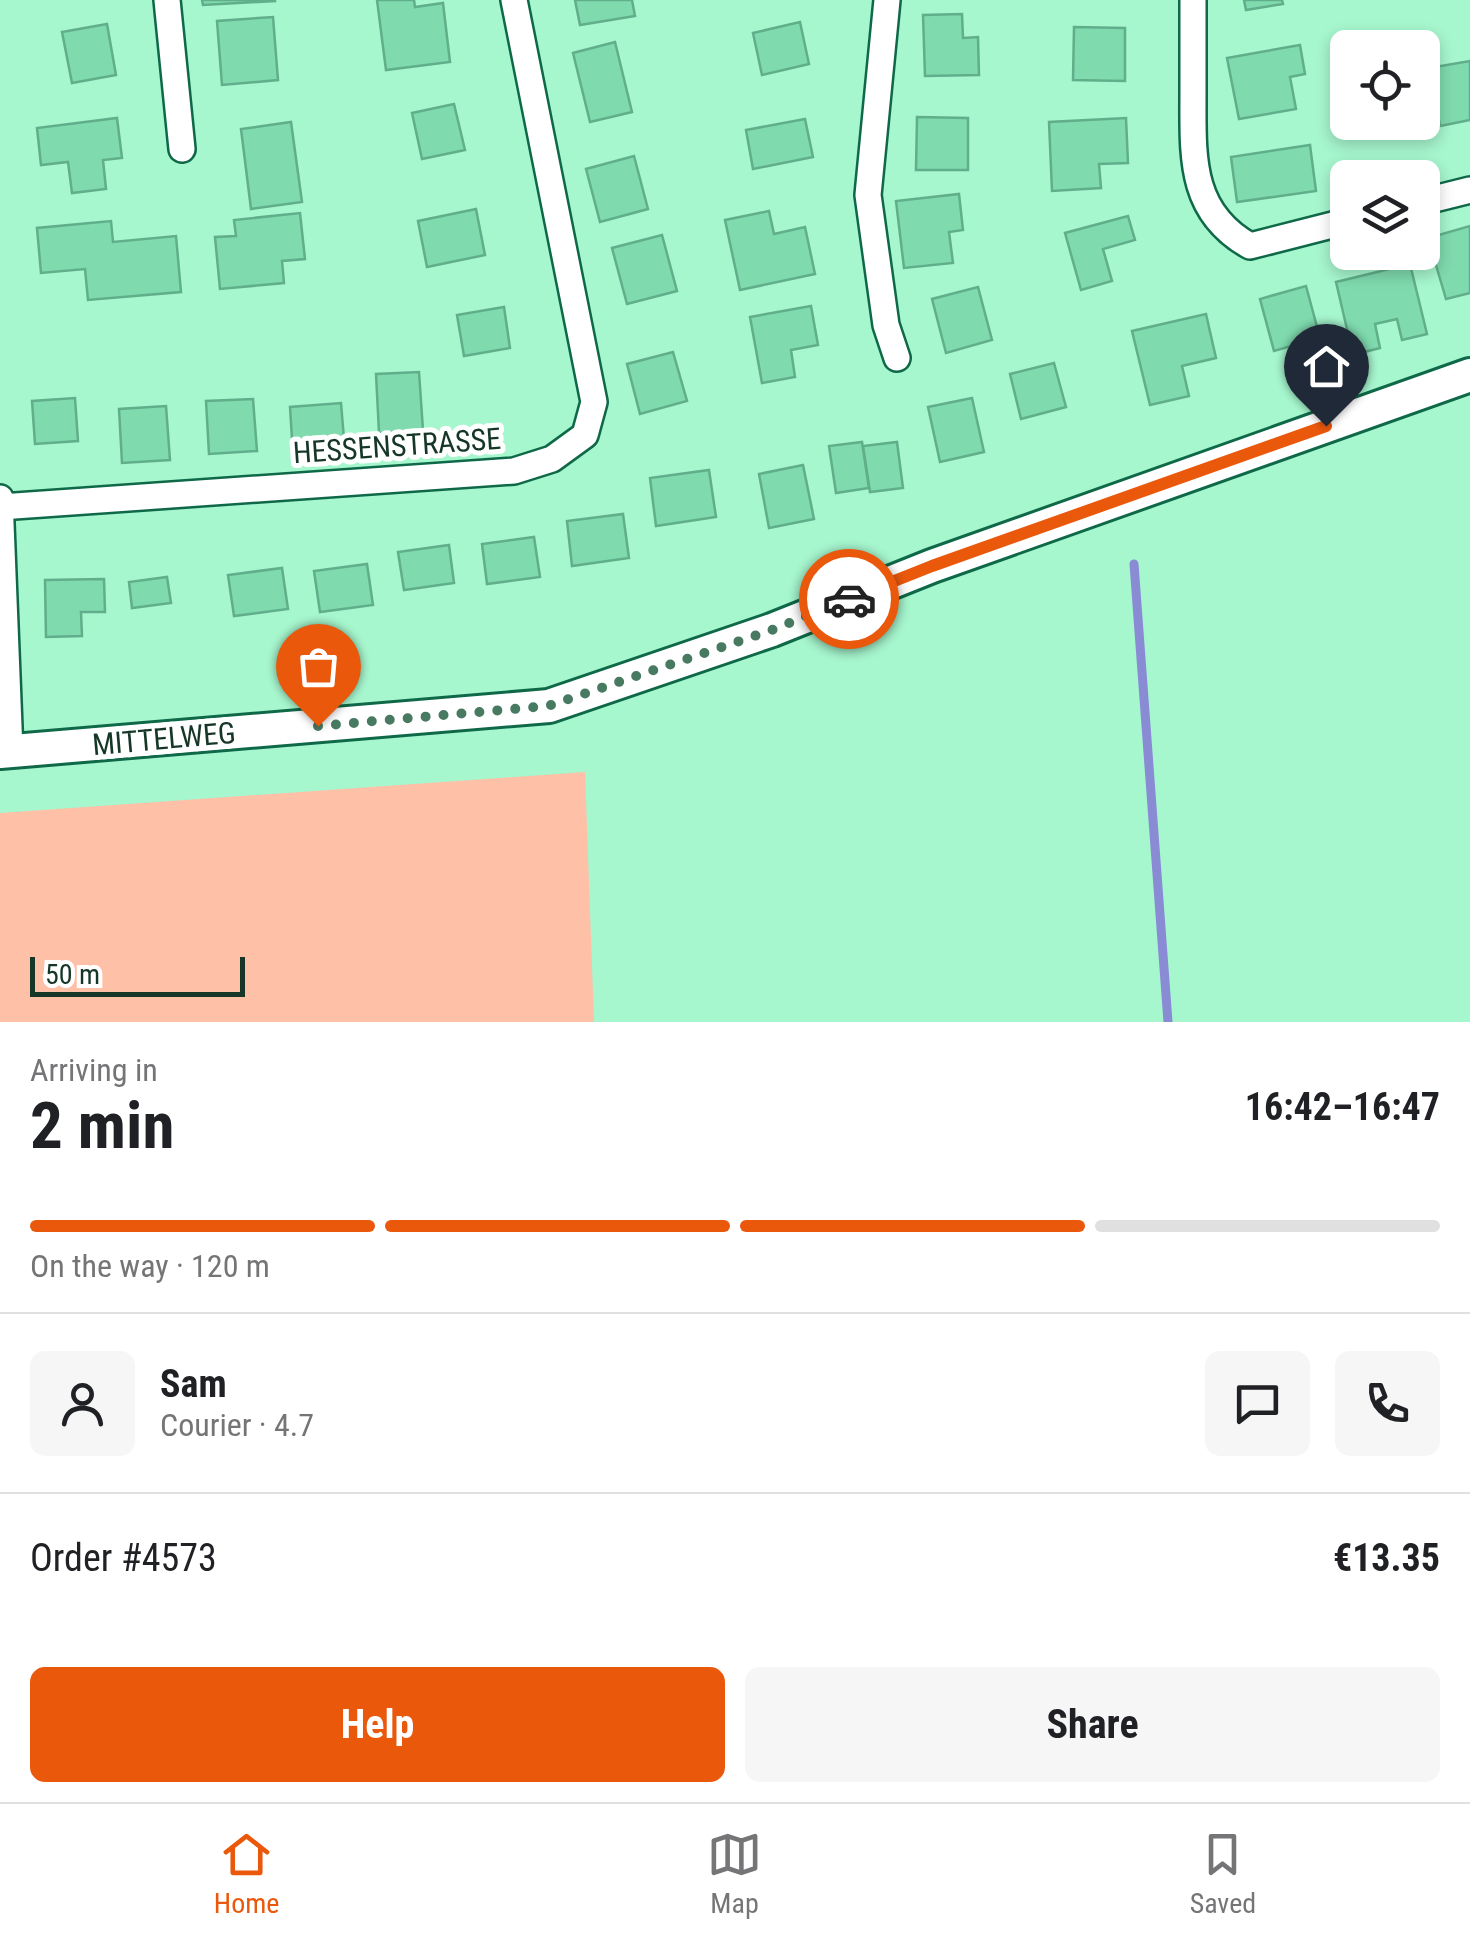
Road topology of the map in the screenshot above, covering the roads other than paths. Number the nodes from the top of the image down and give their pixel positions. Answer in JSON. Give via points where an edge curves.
{"nodes":[{"id":1,"x":166,"y":0,"type":"edge"},
{"id":2,"x":514,"y":0,"type":"edge"},
{"id":3,"x":888,"y":0,"type":"edge"},
{"id":4,"x":1193,"y":0,"type":"edge"},
{"id":5,"x":182,"y":149,"type":"dead end"},
{"id":6,"x":1470,"y":190,"type":"edge"},
{"id":7,"x":1440,"y":198,"type":"edge"},
{"id":8,"x":1330,"y":226,"type":"edge"},
{"id":9,"x":897,"y":358,"type":"dead end"},
{"id":10,"x":1470,"y":375,"type":"edge"},
{"id":11,"x":0,"y":498,"type":"edge"},
{"id":12,"x":0,"y":506,"type":"edge"},
{"id":13,"x":5,"y":752,"type":"edge"}],
"edges":[{"from":1,"to":5,"type":"street"},
{"from":2,"to":12,"type":"street","name":"HESSENSTRASSE","via":[[594,402],[585,435],[552,459],[514,472]]},
{"from":3,"to":9,"type":"street","via":[[868,195],[886,325]]},
{"from":4,"to":8,"type":"street","via":[[1193,168],[1206,204],[1232,236],[1250,246]]},
{"from":6,"to":7,"type":"street"},
{"from":10,"to":13,"type":"street","name":"MITTELWEG","via":[[548,706]]},
{"from":11,"to":12,"type":"street"},
{"from":12,"to":13,"type":"street"}]}
